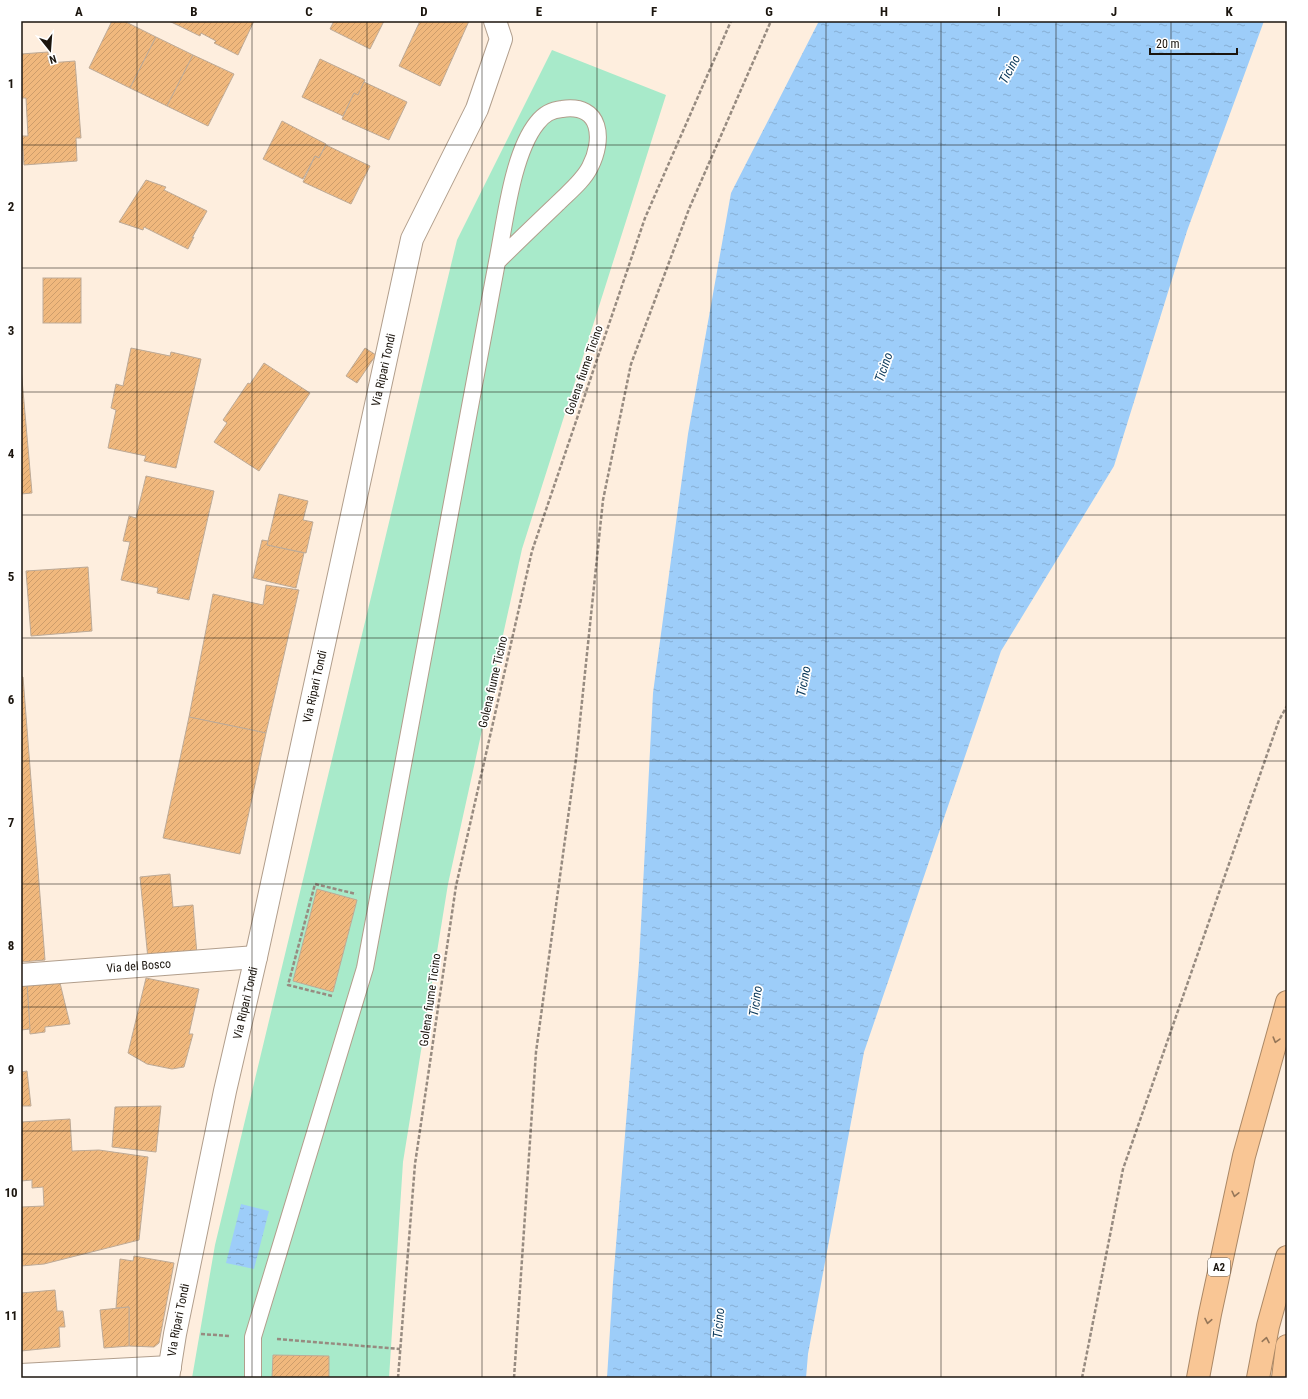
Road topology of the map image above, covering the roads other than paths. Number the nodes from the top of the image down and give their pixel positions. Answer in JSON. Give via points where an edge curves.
{"nodes":[{"id":1,"x":495,"y":21,"type":"edge"},
{"id":2,"x":497,"y":262,"type":"junction"},
{"id":3,"x":256,"y":956,"type":"junction"},
{"id":4,"x":21,"y":975,"type":"edge"},
{"id":5,"x":1287,"y":1002,"type":"edge"},
{"id":6,"x":1287,"y":1258,"type":"edge"},
{"id":7,"x":1287,"y":1346,"type":"edge"},
{"id":8,"x":169,"y":1373,"type":"edge"},
{"id":9,"x":21,"y":1375,"type":"edge"},
{"id":10,"x":253,"y":1378,"type":"edge"},
{"id":11,"x":1198,"y":1378,"type":"edge"},
{"id":12,"x":1258,"y":1378,"type":"edge"},
{"id":13,"x":1283,"y":1378,"type":"edge"}],
"edges":[{"from":1,"to":3,"type":"street","name":"Via Ripari Tondi","via":[[501,39],[477,109],[412,239]]},
{"from":2,"to":2,"type":"lane","via":[[515,174],[530,134],[544,115],[553,110],[569,108],[582,110],[592,116],[599,134],[586,174]]},
{"from":2,"to":10,"type":"lane","via":[[365,968],[253,1337]]},
{"from":3,"to":4,"type":"street","name":"Via del Bosco"},
{"from":3,"to":8,"type":"street","name":"Via Ripari Tondi","via":[[220,1114]]},
{"from":5,"to":11,"type":"highway","number":"A2","one_way":true,"via":[[1244,1156]]},
{"from":12,"to":6,"type":"highway","one_way":true,"via":[[1268,1326]]},
{"from":7,"to":13,"type":"highway"},
{"from":8,"to":9,"type":"street","name":"Via Ripari Tondi"}]}
